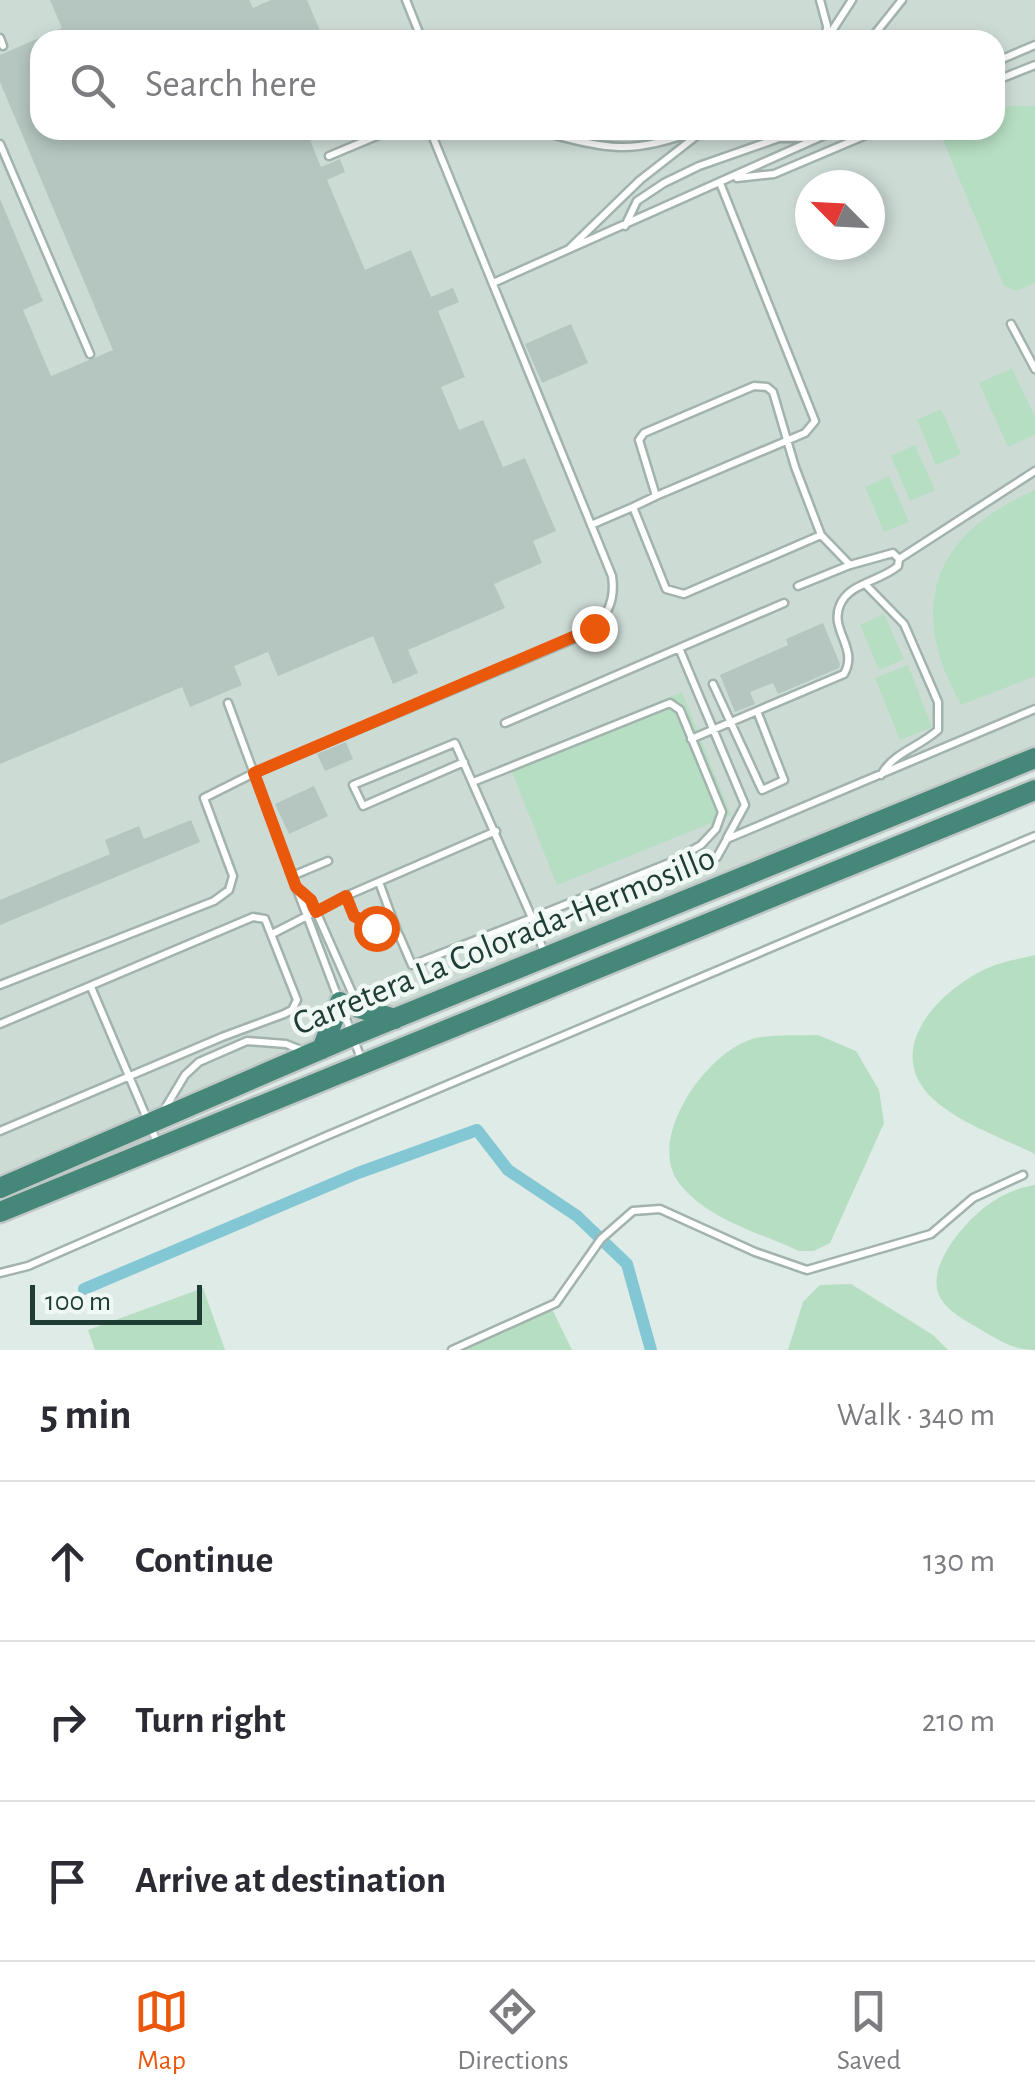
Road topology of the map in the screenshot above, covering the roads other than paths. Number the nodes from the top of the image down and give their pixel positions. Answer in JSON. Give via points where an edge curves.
{"nodes":[{"id":1,"x":406,"y":0,"type":"edge"},
{"id":2,"x":820,"y":0,"type":"edge"},
{"id":3,"x":852,"y":0,"type":"edge"},
{"id":4,"x":902,"y":0,"type":"edge"},
{"id":5,"x":418,"y":30,"type":"edge"},
{"id":6,"x":827,"y":30,"type":"edge"},
{"id":7,"x":832,"y":30,"type":"edge"},
{"id":8,"x":878,"y":30,"type":"edge"},
{"id":9,"x":1035,"y":45,"type":"edge"},
{"id":10,"x":1005,"y":58,"type":"edge"},
{"id":11,"x":1035,"y":65,"type":"edge"},
{"id":12,"x":1005,"y":77,"type":"edge"},
{"id":13,"x":367,"y":140,"type":"edge"},
{"id":14,"x":434,"y":140,"type":"edge"},
{"id":15,"x":585,"y":140,"type":"edge"},
{"id":16,"x":670,"y":140,"type":"edge"},
{"id":17,"x":689,"y":140,"type":"edge"},
{"id":18,"x":773,"y":140,"type":"edge"},
{"id":19,"x":814,"y":140,"type":"edge"},
{"id":20,"x":854,"y":140,"type":"edge"},
{"id":21,"x":0,"y":144,"type":"edge"},
{"id":22,"x":329,"y":156,"type":"dead end"},
{"id":23,"x":731,"y":179,"type":"junction"},
{"id":24,"x":720,"y":184,"type":"junction"},
{"id":25,"x":624,"y":226,"type":"junction"},
{"id":26,"x":565,"y":253,"type":"junction"},
{"id":27,"x":492,"y":283,"type":"junction"},
{"id":28,"x":1010,"y":324,"type":"dead end"},
{"id":29,"x":90,"y":354,"type":"dead end"},
{"id":30,"x":1035,"y":369,"type":"edge"},
{"id":31,"x":786,"y":440,"type":"junction"},
{"id":32,"x":1035,"y":471,"type":"edge"},
{"id":33,"x":656,"y":496,"type":"junction"},
{"id":34,"x":633,"y":507,"type":"junction"},
{"id":35,"x":592,"y":525,"type":"junction"},
{"id":36,"x":821,"y":535,"type":"junction"},
{"id":37,"x":899,"y":559,"type":"junction"},
{"id":38,"x":850,"y":565,"type":"junction"},
{"id":39,"x":866,"y":585,"type":"junction"},
{"id":40,"x":798,"y":586,"type":"dead end"},
{"id":41,"x":784,"y":604,"type":"dead end"},
{"id":42,"x":679,"y":648,"type":"junction"},
{"id":43,"x":714,"y":684,"type":"dead end"},
{"id":44,"x":228,"y":703,"type":"dead end"},
{"id":45,"x":1035,"y":709,"type":"edge"},
{"id":46,"x":757,"y":711,"type":"junction"},
{"id":47,"x":732,"y":721,"type":"junction"},
{"id":48,"x":505,"y":722,"type":"dead end"},
{"id":49,"x":714,"y":729,"type":"junction"},
{"id":50,"x":691,"y":738,"type":"junction"},
{"id":51,"x":1035,"y":758,"type":"edge"},
{"id":52,"x":464,"y":762,"type":"junction"},
{"id":53,"x":254,"y":773,"type":"junction"},
{"id":54,"x":880,"y":776,"type":"junction"},
{"id":55,"x":473,"y":782,"type":"junction"},
{"id":56,"x":1035,"y":790,"type":"edge"},
{"id":57,"x":496,"y":832,"type":"junction"},
{"id":58,"x":1035,"y":836,"type":"edge"},
{"id":59,"x":727,"y":839,"type":"junction"},
{"id":60,"x":717,"y":857,"type":"dead end"},
{"id":61,"x":328,"y":861,"type":"dead end"},
{"id":62,"x":292,"y":876,"type":"junction"},
{"id":63,"x":379,"y":882,"type":"junction"},
{"id":64,"x":296,"y":887,"type":"junction"},
{"id":65,"x":346,"y":896,"type":"junction"},
{"id":66,"x":316,"y":912,"type":"junction"},
{"id":67,"x":306,"y":918,"type":"junction"},
{"id":68,"x":532,"y":918,"type":"junction"},
{"id":69,"x":272,"y":934,"type":"junction"},
{"id":70,"x":398,"y":935,"type":"junction"},
{"id":71,"x":546,"y":958,"type":"junction"},
{"id":72,"x":0,"y":984,"type":"edge"},
{"id":73,"x":90,"y":987,"type":"junction"},
{"id":74,"x":350,"y":1005,"type":"junction"},
{"id":75,"x":395,"y":1018,"type":"junction"},
{"id":76,"x":0,"y":1024,"type":"edge"},
{"id":77,"x":361,"y":1032,"type":"junction"},
{"id":78,"x":317,"y":1051,"type":"junction"},
{"id":79,"x":372,"y":1061,"type":"junction"},
{"id":80,"x":130,"y":1076,"type":"junction"},
{"id":81,"x":153,"y":1124,"type":"junction"},
{"id":82,"x":0,"y":1131,"type":"edge"},
{"id":83,"x":158,"y":1146,"type":"junction"},
{"id":84,"x":1023,"y":1176,"type":"dead end"},
{"id":85,"x":0,"y":1188,"type":"edge"},
{"id":86,"x":0,"y":1212,"type":"edge"},
{"id":87,"x":0,"y":1273,"type":"edge"},
{"id":88,"x":452,"y":1350,"type":"edge"}],
"edges":[{"from":1,"to":5,"type":"lane"},
{"from":2,"to":6,"type":"lane"},
{"from":3,"to":7,"type":"lane"},
{"from":4,"to":8,"type":"lane"},
{"from":9,"to":10,"type":"lane"},
{"from":11,"to":12,"type":"lane"},
{"from":13,"to":22,"type":"lane"},
{"from":14,"to":27,"type":"lane"},
{"from":15,"to":16,"type":"lane","via":[[624,148]]},
{"from":17,"to":26,"type":"lane"},
{"from":18,"to":25,"type":"lane","via":[[664,183],[638,201]]},
{"from":19,"to":23,"type":"lane"},
{"from":20,"to":23,"type":"lane","via":[[774,174]]},
{"from":21,"to":29,"type":"lane"},
{"from":23,"to":24,"type":"lane"},
{"from":24,"to":25,"type":"lane"},
{"from":24,"to":31,"type":"lane","via":[[814,422]]},
{"from":25,"to":26,"type":"lane"},
{"from":26,"to":27,"type":"lane"},
{"from":27,"to":35,"type":"lane"},
{"from":28,"to":30,"type":"lane"},
{"from":31,"to":33,"type":"lane"},
{"from":31,"to":33,"type":"lane","via":[[767,386],[644,432],[639,440]]},
{"from":31,"to":36,"type":"lane"},
{"from":32,"to":37,"type":"lane"},
{"from":33,"to":34,"type":"lane"},
{"from":34,"to":35,"type":"lane"},
{"from":34,"to":36,"type":"lane","via":[[666,589],[674,593]]},
{"from":35,"to":53,"type":"lane","via":[[614,591],[594,628]]},
{"from":36,"to":38,"type":"lane"},
{"from":37,"to":38,"type":"lane","via":[[893,553]]},
{"from":37,"to":39,"type":"lane","via":[[888,576]]},
{"from":38,"to":40,"type":"lane"},
{"from":39,"to":46,"type":"lane","via":[[850,591],[837,611],[849,650],[844,674]]},
{"from":39,"to":54,"type":"lane","via":[[904,624],[938,702],[938,730],[890,759]]},
{"from":41,"to":42,"type":"lane"},
{"from":42,"to":48,"type":"lane"},
{"from":42,"to":49,"type":"lane"},
{"from":43,"to":47,"type":"lane"},
{"from":44,"to":53,"type":"lane"},
{"from":45,"to":54,"type":"lane"},
{"from":46,"to":47,"type":"lane"},
{"from":46,"to":47,"type":"lane","via":[[784,780],[762,790]]},
{"from":47,"to":49,"type":"lane"},
{"from":49,"to":50,"type":"lane"},
{"from":49,"to":59,"type":"lane","via":[[745,805]]},
{"from":50,"to":55,"type":"lane","via":[[680,710],[660,705]]},
{"from":50,"to":68,"type":"lane","via":[[722,812],[702,845]]},
{"from":51,"to":71,"type":"highway","name":"Carretera La Colorada-Hermosillo"},
{"from":52,"to":52,"type":"lane","via":[[455,742],[353,785],[362,806]]},
{"from":52,"to":55,"type":"lane"},
{"from":53,"to":62,"type":"lane"},
{"from":53,"to":72,"type":"lane","via":[[204,798],[233,876],[229,890]]},
{"from":54,"to":59,"type":"lane"},
{"from":55,"to":57,"type":"lane"},
{"from":56,"to":79,"type":"highway"},
{"from":57,"to":63,"type":"lane"},
{"from":57,"to":68,"type":"lane"},
{"from":58,"to":87,"type":"lane"},
{"from":59,"to":60,"type":"lane"},
{"from":61,"to":62,"type":"lane"},
{"from":62,"to":64,"type":"lane"},
{"from":63,"to":65,"type":"lane"},
{"from":63,"to":70,"type":"lane"},
{"from":64,"to":66,"type":"lane"},
{"from":64,"to":67,"type":"lane"},
{"from":65,"to":66,"type":"lane"},
{"from":65,"to":70,"type":"lane","via":[[354,916]]},
{"from":66,"to":67,"type":"lane"},
{"from":66,"to":74,"type":"lane"},
{"from":67,"to":69,"type":"lane"},
{"from":67,"to":74,"type":"lane"},
{"from":68,"to":70,"type":"lane","via":[[412,965]]},
{"from":68,"to":71,"type":"lane"},
{"from":69,"to":73,"type":"lane","via":[[264,919],[253,918]]},
{"from":69,"to":80,"type":"lane","via":[[298,1000],[292,1010]]},
{"from":71,"to":75,"type":"highway","name":"Carretera La Colorada-Hermosillo"},
{"from":73,"to":76,"type":"lane"},
{"from":73,"to":80,"type":"lane"},
{"from":74,"to":75,"type":"highway"},
{"from":74,"to":77,"type":"lane"},
{"from":74,"to":77,"type":"lane"},
{"from":74,"to":78,"type":"highway"},
{"from":75,"to":77,"type":"highway","name":"Carretera La Colorada-Hermosillo"},
{"from":77,"to":78,"type":"highway","name":"Carretera La Colorada-Hermosillo"},
{"from":77,"to":79,"type":"lane"},
{"from":77,"to":79,"type":"lane"},
{"from":78,"to":81,"type":"highway","name":"Carretera La Colorada-Hermosillo"},
{"from":78,"to":81,"type":"lane","via":[[247,1041],[199,1062]]},
{"from":79,"to":83,"type":"highway"},
{"from":80,"to":81,"type":"lane"},
{"from":80,"to":82,"type":"lane"},
{"from":81,"to":83,"type":"lane"},
{"from":81,"to":85,"type":"highway","name":"Carretera La Colorada-Hermosillo"},
{"from":83,"to":86,"type":"highway"},
{"from":84,"to":88,"type":"lane","via":[[972,1198],[931,1234],[807,1270],[660,1209],[633,1211],[601,1238],[556,1303]]}]}
